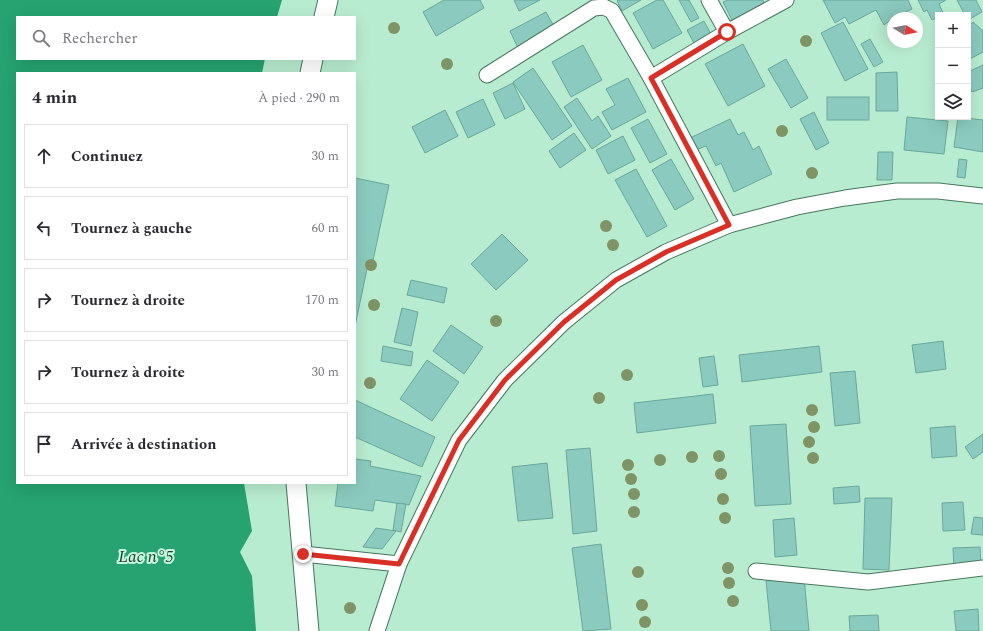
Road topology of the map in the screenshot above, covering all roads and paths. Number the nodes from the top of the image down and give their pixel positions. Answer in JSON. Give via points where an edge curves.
{"nodes":[{"id":1,"x":328,"y":0,"type":"edge"},
{"id":2,"x":709,"y":0,"type":"edge"},
{"id":3,"x":786,"y":0,"type":"edge"},
{"id":4,"x":324,"y":16,"type":"edge"},
{"id":5,"x":727,"y":32,"type":"junction"},
{"id":6,"x":313,"y":60,"type":"edge"},
{"id":7,"x":310,"y":72,"type":"edge"},
{"id":8,"x":487,"y":75,"type":"dead end"},
{"id":9,"x":651,"y":78,"type":"junction"},
{"id":10,"x":983,"y":196,"type":"edge"},
{"id":11,"x":729,"y":225,"type":"junction"},
{"id":12,"x":296,"y":484,"type":"edge"},
{"id":13,"x":303,"y":554,"type":"junction"},
{"id":14,"x":399,"y":564,"type":"junction"},
{"id":15,"x":983,"y":568,"type":"edge"},
{"id":16,"x":756,"y":571,"type":"dead end"},
{"id":17,"x":309,"y":631,"type":"edge"},
{"id":18,"x":377,"y":631,"type":"edge"}],
"edges":[{"from":1,"to":4,"type":"street"},
{"from":2,"to":5,"type":"street"},
{"from":3,"to":5,"type":"street"},
{"from":5,"to":9,"type":"street"},
{"from":6,"to":7,"type":"street"},
{"from":8,"to":9,"type":"street","via":[[594,8],[604,8],[612,11],[623,27]]},
{"from":9,"to":11,"type":"street"},
{"from":10,"to":11,"type":"street","via":[[938,191],[897,191],[798,207]]},
{"from":11,"to":14,"type":"street","via":[[666,252],[616,280],[564,322],[505,380],[459,440]]},
{"from":12,"to":13,"type":"street"},
{"from":13,"to":14,"type":"street"},
{"from":13,"to":17,"type":"street"},
{"from":14,"to":18,"type":"street"},
{"from":15,"to":16,"type":"street","via":[[868,582]]}]}
